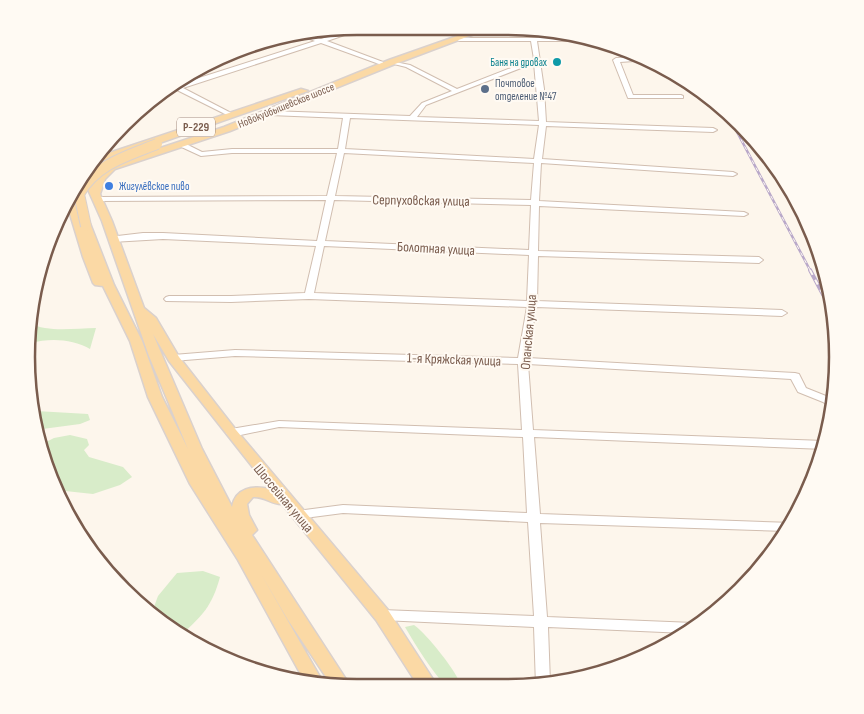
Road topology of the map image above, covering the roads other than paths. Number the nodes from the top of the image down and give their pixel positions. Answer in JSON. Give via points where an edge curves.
{"nodes":[{"id":1,"x":458,"y":35,"type":"edge"},
{"id":2,"x":467,"y":35,"type":"edge"},
{"id":3,"x":339,"y":36,"type":"edge"},
{"id":4,"x":314,"y":38,"type":"edge"},
{"id":5,"x":459,"y":38,"type":"junction"},
{"id":6,"x":534,"y":40,"type":"junction"},
{"id":7,"x":563,"y":40,"type":"edge"},
{"id":8,"x":324,"y":41,"type":"junction"},
{"id":9,"x":536,"y":60,"type":"junction"},
{"id":10,"x":629,"y":60,"type":"edge"},
{"id":11,"x":381,"y":62,"type":"junction"},
{"id":12,"x":392,"y":62,"type":"junction"},
{"id":13,"x":188,"y":83,"type":"edge"},
{"id":14,"x":178,"y":89,"type":"edge"},
{"id":15,"x":457,"y":91,"type":"junction"},
{"id":16,"x":300,"y":92,"type":"junction"},
{"id":17,"x":681,"y":97,"type":"dead end"},
{"id":18,"x":270,"y":113,"type":"junction"},
{"id":19,"x":231,"y":115,"type":"junction"},
{"id":20,"x":347,"y":116,"type":"junction"},
{"id":21,"x":412,"y":118,"type":"junction"},
{"id":22,"x":542,"y":123,"type":"junction"},
{"id":23,"x":713,"y":130,"type":"dead end"},
{"id":24,"x":180,"y":144,"type":"junction"},
{"id":25,"x":341,"y":151,"type":"junction"},
{"id":26,"x":121,"y":153,"type":"junction"},
{"id":27,"x":105,"y":157,"type":"edge"},
{"id":28,"x":130,"y":160,"type":"junction"},
{"id":29,"x":539,"y":161,"type":"junction"},
{"id":30,"x":112,"y":167,"type":"junction"},
{"id":31,"x":96,"y":168,"type":"edge"},
{"id":32,"x":733,"y":174,"type":"dead end"},
{"id":33,"x":89,"y":178,"type":"edge"},
{"id":34,"x":87,"y":181,"type":"edge"},
{"id":35,"x":79,"y":194,"type":"edge"},
{"id":36,"x":78,"y":196,"type":"edge"},
{"id":37,"x":97,"y":197,"type":"junction"},
{"id":38,"x":331,"y":198,"type":"junction"},
{"id":39,"x":535,"y":203,"type":"junction"},
{"id":40,"x":73,"y":206,"type":"edge"},
{"id":41,"x":744,"y":214,"type":"dead end"},
{"id":42,"x":112,"y":240,"type":"junction"},
{"id":43,"x":322,"y":244,"type":"junction"},
{"id":44,"x":533,"y":253,"type":"junction"},
{"id":45,"x":759,"y":260,"type":"dead end"},
{"id":46,"x":309,"y":296,"type":"junction"},
{"id":47,"x":169,"y":299,"type":"dead end"},
{"id":48,"x":532,"y":303,"type":"junction"},
{"id":49,"x":139,"y":310,"type":"junction"},
{"id":50,"x":782,"y":314,"type":"dead end"},
{"id":51,"x":136,"y":341,"type":"junction"},
{"id":52,"x":173,"y":358,"type":"junction"},
{"id":53,"x":523,"y":361,"type":"junction"},
{"id":54,"x":826,"y":400,"type":"edge"},
{"id":55,"x":527,"y":432,"type":"junction"},
{"id":56,"x":231,"y":433,"type":"junction"},
{"id":57,"x":817,"y":444,"type":"edge"},
{"id":58,"x":293,"y":509,"type":"junction"},
{"id":59,"x":533,"y":518,"type":"junction"},
{"id":60,"x":781,"y":527,"type":"edge"},
{"id":61,"x":259,"y":556,"type":"junction"},
{"id":62,"x":382,"y":616,"type":"junction"},
{"id":63,"x":541,"y":623,"type":"junction"},
{"id":64,"x":682,"y":628,"type":"edge"},
{"id":65,"x":310,"y":675,"type":"edge"},
{"id":66,"x":543,"y":677,"type":"edge"},
{"id":67,"x":336,"y":678,"type":"edge"},
{"id":68,"x":424,"y":679,"type":"edge"}],
"edges":[{"from":1,"to":11,"type":"main road","name":"Новокуйбышевское шоссе"},
{"from":2,"to":5,"type":"main road","name":"Новокуйбышевское шоссе"},
{"from":3,"to":8,"type":"street"},
{"from":4,"to":8,"type":"street"},
{"from":5,"to":6,"type":"street"},
{"from":5,"to":12,"type":"main road","name":"Новокуйбышевское шоссе"},
{"from":6,"to":7,"type":"street"},
{"from":6,"to":9,"type":"street","name":"Опанская улица"},
{"from":8,"to":11,"type":"street"},
{"from":8,"to":13,"type":"street"},
{"from":9,"to":15,"type":"street"},
{"from":9,"to":22,"type":"street","name":"Опанская улица"},
{"from":10,"to":17,"type":"street","via":[[616,60],[630,97]]},
{"from":11,"to":16,"type":"main road","name":"Новокуйбышевское шоссе"},
{"from":12,"to":15,"type":"street","via":[[408,66]]},
{"from":12,"to":18,"type":"main road","name":"Новокуйбышевское шоссе"},
{"from":14,"to":19,"type":"street"},
{"from":15,"to":21,"type":"street","via":[[424,104]]},
{"from":16,"to":19,"type":"main road","name":"Новокуйбышевское шоссе","number":"Р-229"},
{"from":16,"to":33,"type":"main road","name":"Новокуйбышевское шоссе","bridge":true,"via":[[257,111],[117,160]]},
{"from":18,"to":20,"type":"street"},
{"from":18,"to":24,"type":"main road","name":"Новокуйбышевское шоссе"},
{"from":19,"to":26,"type":"main road","name":"Новокуйбышевское шоссе","number":"Р-229"},
{"from":20,"to":21,"type":"street"},
{"from":20,"to":25,"type":"street"},
{"from":21,"to":22,"type":"street"},
{"from":22,"to":23,"type":"street"},
{"from":22,"to":29,"type":"street","name":"Опанская улица"},
{"from":24,"to":25,"type":"street","via":[[201,154]]},
{"from":24,"to":28,"type":"main road","name":"Новокуйбышевское шоссе"},
{"from":25,"to":29,"type":"street"},
{"from":25,"to":38,"type":"street"},
{"from":26,"to":27,"type":"main road","name":"Новокуйбышевское шоссе","number":"Р-229"},
{"from":26,"to":28,"type":"main road","via":[[122,159]]},
{"from":28,"to":30,"type":"main road","name":"Новокуйбышевское шоссе"},
{"from":29,"to":32,"type":"street"},
{"from":29,"to":39,"type":"street","name":"Опанская улица"},
{"from":30,"to":31,"type":"main road","name":"Новокуйбышевское шоссе"},
{"from":30,"to":37,"type":"main road","via":[[101,178]]},
{"from":34,"to":37,"type":"main road","name":"Шоссейная улица"},
{"from":35,"to":51,"type":"main road","name":"Новокуйбышевское шоссе","bridge":true,"via":[[86,226],[108,285]]},
{"from":36,"to":37,"type":"main road"},
{"from":37,"to":38,"type":"street","name":"Серпуховская улица"},
{"from":37,"to":42,"type":"main road","name":"Шоссейная улица"},
{"from":38,"to":39,"type":"street","name":"Серпуховская улица"},
{"from":38,"to":43,"type":"street"},
{"from":39,"to":41,"type":"street","name":"Серпуховская улица"},
{"from":39,"to":44,"type":"street","name":"Опанская улица"},
{"from":40,"to":51,"type":"main road","via":[[98,280],[120,324]]},
{"from":42,"to":43,"type":"street","name":"Болотная улица","via":[[163,236]]},
{"from":42,"to":49,"type":"main road","name":"Шоссейная улица"},
{"from":43,"to":44,"type":"street","name":"Болотная улица"},
{"from":43,"to":46,"type":"street"},
{"from":44,"to":45,"type":"street","name":"Болотная улица"},
{"from":44,"to":48,"type":"street","name":"Опанская улица"},
{"from":46,"to":47,"type":"street"},
{"from":46,"to":48,"type":"street"},
{"from":48,"to":50,"type":"street"},
{"from":48,"to":53,"type":"street","name":"Опанская улица"},
{"from":49,"to":52,"type":"main road","name":"Шоссейная улица","via":[[152,321]]},
{"from":49,"to":61,"type":"main road","name":"Шоссейная улица","via":[[195,449],[225,508]]},
{"from":51,"to":65,"type":"main road","via":[[155,397],[197,484],[244,557]]},
{"from":52,"to":53,"type":"street","name":"1-я Кряжская улица","via":[[235,353]]},
{"from":52,"to":56,"type":"main road","name":"Шоссейная улица"},
{"from":53,"to":54,"type":"street","name":"1-я Кряжская улица","via":[[795,376],[805,392]]},
{"from":53,"to":55,"type":"street","name":"Опанская улица"},
{"from":55,"to":56,"type":"street","via":[[279,424]]},
{"from":55,"to":57,"type":"street"},
{"from":55,"to":59,"type":"street","name":"Опанская улица"},
{"from":56,"to":58,"type":"main road","name":"Шоссейная улица"},
{"from":58,"to":59,"type":"street"},
{"from":58,"to":61,"type":"main road","via":[[274,494],[263,491],[248,494],[242,500],[241,515],[253,536]]},
{"from":58,"to":62,"type":"main road","name":"Шоссейная улица"},
{"from":59,"to":60,"type":"street"},
{"from":59,"to":63,"type":"street","name":"Опанская улица"},
{"from":61,"to":67,"type":"main road","name":"Шоссейная улица"},
{"from":62,"to":63,"type":"street"},
{"from":62,"to":68,"type":"main road","name":"Шоссейная улица"},
{"from":63,"to":64,"type":"street"},
{"from":63,"to":66,"type":"street","name":"Опанская улица"}]}
